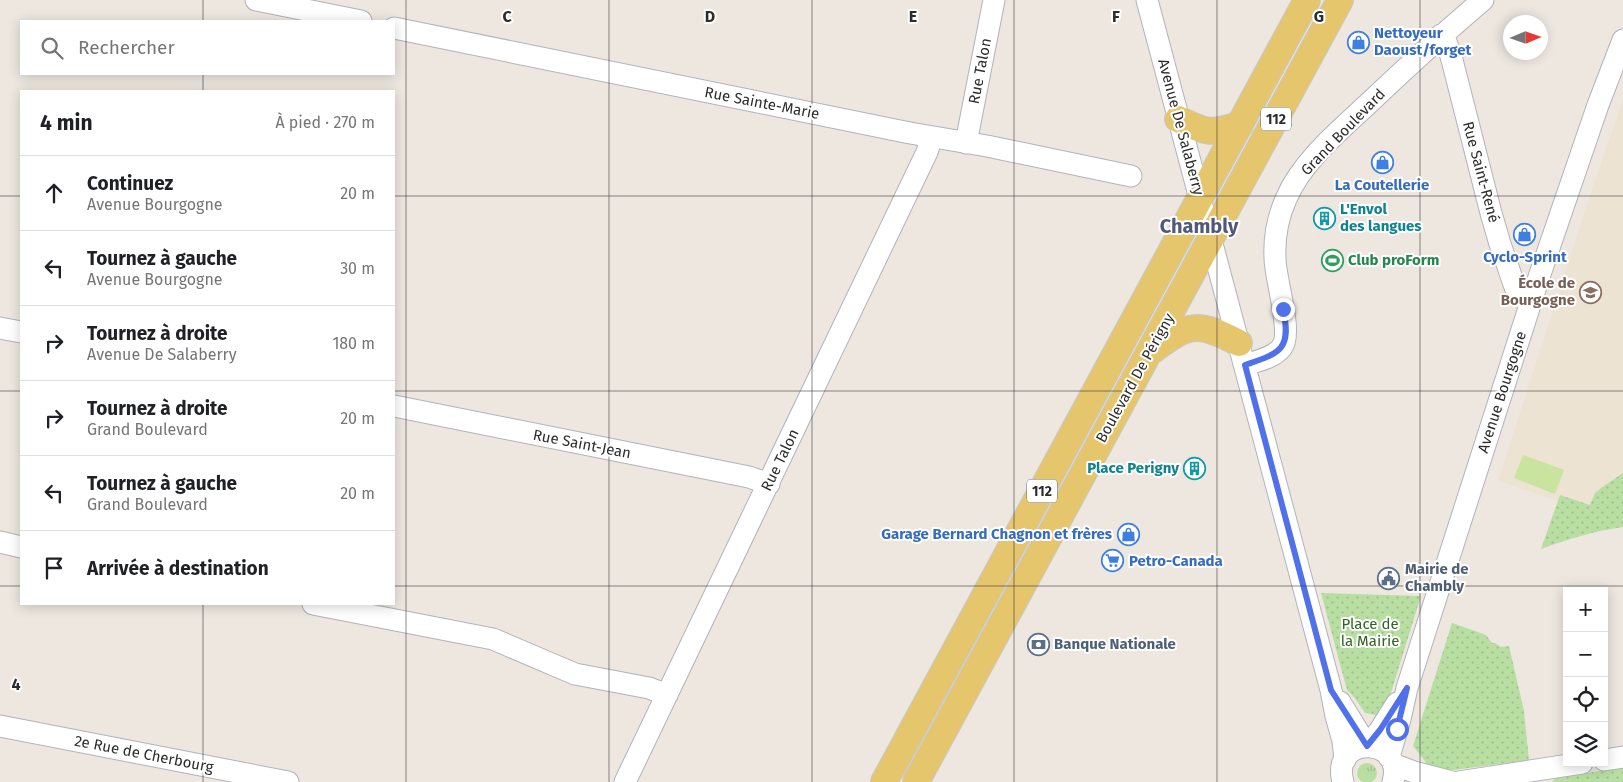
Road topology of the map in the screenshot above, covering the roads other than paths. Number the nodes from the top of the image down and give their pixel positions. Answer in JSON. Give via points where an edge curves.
{"nodes":[{"id":1,"x":256,"y":0,"type":"edge"},
{"id":2,"x":994,"y":0,"type":"edge"},
{"id":3,"x":1147,"y":0,"type":"edge"},
{"id":4,"x":1307,"y":0,"type":"edge"},
{"id":5,"x":1340,"y":0,"type":"edge"},
{"id":6,"x":1483,"y":0,"type":"edge"},
{"id":7,"x":355,"y":20,"type":"edge"},
{"id":8,"x":395,"y":28,"type":"edge"},
{"id":9,"x":1441,"y":35,"type":"junction"},
{"id":10,"x":1623,"y":40,"type":"edge"},
{"id":11,"x":1178,"y":119,"type":"junction"},
{"id":12,"x":1240,"y":125,"type":"junction"},
{"id":13,"x":932,"y":137,"type":"junction"},
{"id":14,"x":966,"y":143,"type":"junction"},
{"id":15,"x":1131,"y":176,"type":"dead end"},
{"id":16,"x":1200,"y":199,"type":"junction"},
{"id":17,"x":1211,"y":238,"type":"junction"},
{"id":18,"x":1531,"y":302,"type":"junction"},
{"id":19,"x":0,"y":328,"type":"edge"},
{"id":20,"x":20,"y":332,"type":"edge"},
{"id":21,"x":1149,"y":354,"type":"junction"},
{"id":22,"x":1242,"y":354,"type":"junction"},
{"id":23,"x":395,"y":406,"type":"edge"},
{"id":24,"x":769,"y":484,"type":"junction"},
{"id":25,"x":0,"y":542,"type":"edge"},
{"id":26,"x":20,"y":547,"type":"edge"},
{"id":27,"x":318,"y":605,"type":"edge"},
{"id":28,"x":1407,"y":688,"type":"junction"},
{"id":29,"x":1331,"y":690,"type":"junction"},
{"id":30,"x":668,"y":695,"type":"junction"},
{"id":31,"x":0,"y":726,"type":"edge"},
{"id":32,"x":1367,"y":746,"type":"junction"},
{"id":33,"x":1623,"y":756,"type":"edge"},
{"id":34,"x":1608,"y":759,"type":"edge"},
{"id":35,"x":1344,"y":760,"type":"junction"},
{"id":36,"x":1563,"y":766,"type":"edge"},
{"id":37,"x":1391,"y":767,"type":"edge"},
{"id":38,"x":288,"y":782,"type":"edge"},
{"id":39,"x":625,"y":782,"type":"edge"},
{"id":40,"x":884,"y":782,"type":"edge"},
{"id":41,"x":916,"y":782,"type":"edge"},
{"id":42,"x":1343,"y":782,"type":"edge"},
{"id":43,"x":1452,"y":782,"type":"edge"},
{"id":44,"x":1459,"y":782,"type":"edge"}],
"edges":[{"from":1,"to":7,"type":"street"},
{"from":2,"to":14,"type":"street","name":"Rue Talon"},
{"from":3,"to":11,"type":"street","name":"Avenue De Salaberry"},
{"from":4,"to":12,"type":"main road","name":"Boulevard De Périgny","number":"112"},
{"from":5,"to":17,"type":"main road","name":"Boulevard De Périgny","number":"112"},
{"from":6,"to":9,"type":"street","name":"Grand Boulevard"},
{"from":8,"to":13,"type":"street","name":"Rue Sainte-Marie"},
{"from":9,"to":18,"type":"street","name":"Rue Saint-René","via":[[1451,56],[1491,213],[1511,276],[1522,297]]},
{"from":9,"to":22,"type":"street","name":"Grand Boulevard","via":[[1318,153],[1291,188],[1279,217],[1275,247],[1285,340],[1278,352],[1267,358]]},
{"from":10,"to":18,"type":"street","name":"Avenue Bourgogne","via":[[1577,163]]},
{"from":11,"to":12,"type":"main road","via":[[1214,132]]},
{"from":11,"to":16,"type":"street","name":"Avenue De Salaberry"},
{"from":12,"to":16,"type":"main road","name":"Boulevard De Périgny","number":"112"},
{"from":13,"to":14,"type":"street","name":"Rue Sainte-Marie"},
{"from":13,"to":24,"type":"street","name":"Rue Talon"},
{"from":14,"to":15,"type":"street","name":"Rue Sainte-Marie"},
{"from":16,"to":17,"type":"street","name":"Avenue De Salaberry"},
{"from":16,"to":40,"type":"main road","name":"Boulevard De Périgny","number":"112"},
{"from":17,"to":21,"type":"main road","name":"Boulevard De Périgny","number":"112"},
{"from":17,"to":22,"type":"street","name":"Avenue De Salaberry"},
{"from":18,"to":28,"type":"street","name":"Avenue Bourgogne"},
{"from":19,"to":20,"type":"street"},
{"from":21,"to":22,"type":"main road","via":[[1176,333],[1196,327],[1210,329]]},
{"from":21,"to":41,"type":"main road","name":"Boulevard De Périgny","number":"112"},
{"from":22,"to":29,"type":"street","name":"Avenue De Salaberry"},
{"from":23,"to":24,"type":"street","name":"Rue Saint-Jean","via":[[749,477]]},
{"from":24,"to":30,"type":"street","name":"Rue Talon"},
{"from":25,"to":26,"type":"street"},
{"from":27,"to":30,"type":"street","via":[[493,640],[575,674]]},
{"from":28,"to":32,"type":"street","name":"Avenue Bourgogne"},
{"from":28,"to":37,"type":"street","name":"Avenue Bourgogne"},
{"from":29,"to":32,"type":"street","name":"Avenue De Salaberry"},
{"from":29,"to":35,"type":"street","name":"Avenue De Salaberry","via":[[1344,746]]},
{"from":30,"to":39,"type":"street","name":"Rue Talon"},
{"from":31,"to":38,"type":"street","name":"2e Rue de Cherbourg"},
{"from":32,"to":35,"type":"street","via":[[1352,751]]},
{"from":32,"to":37,"type":"street","via":[[1378,748]]},
{"from":33,"to":34,"type":"street"},
{"from":35,"to":42,"type":"street","name":"Avenue De Salaberry"},
{"from":36,"to":44,"type":"street"},
{"from":37,"to":43,"type":"street"}]}
